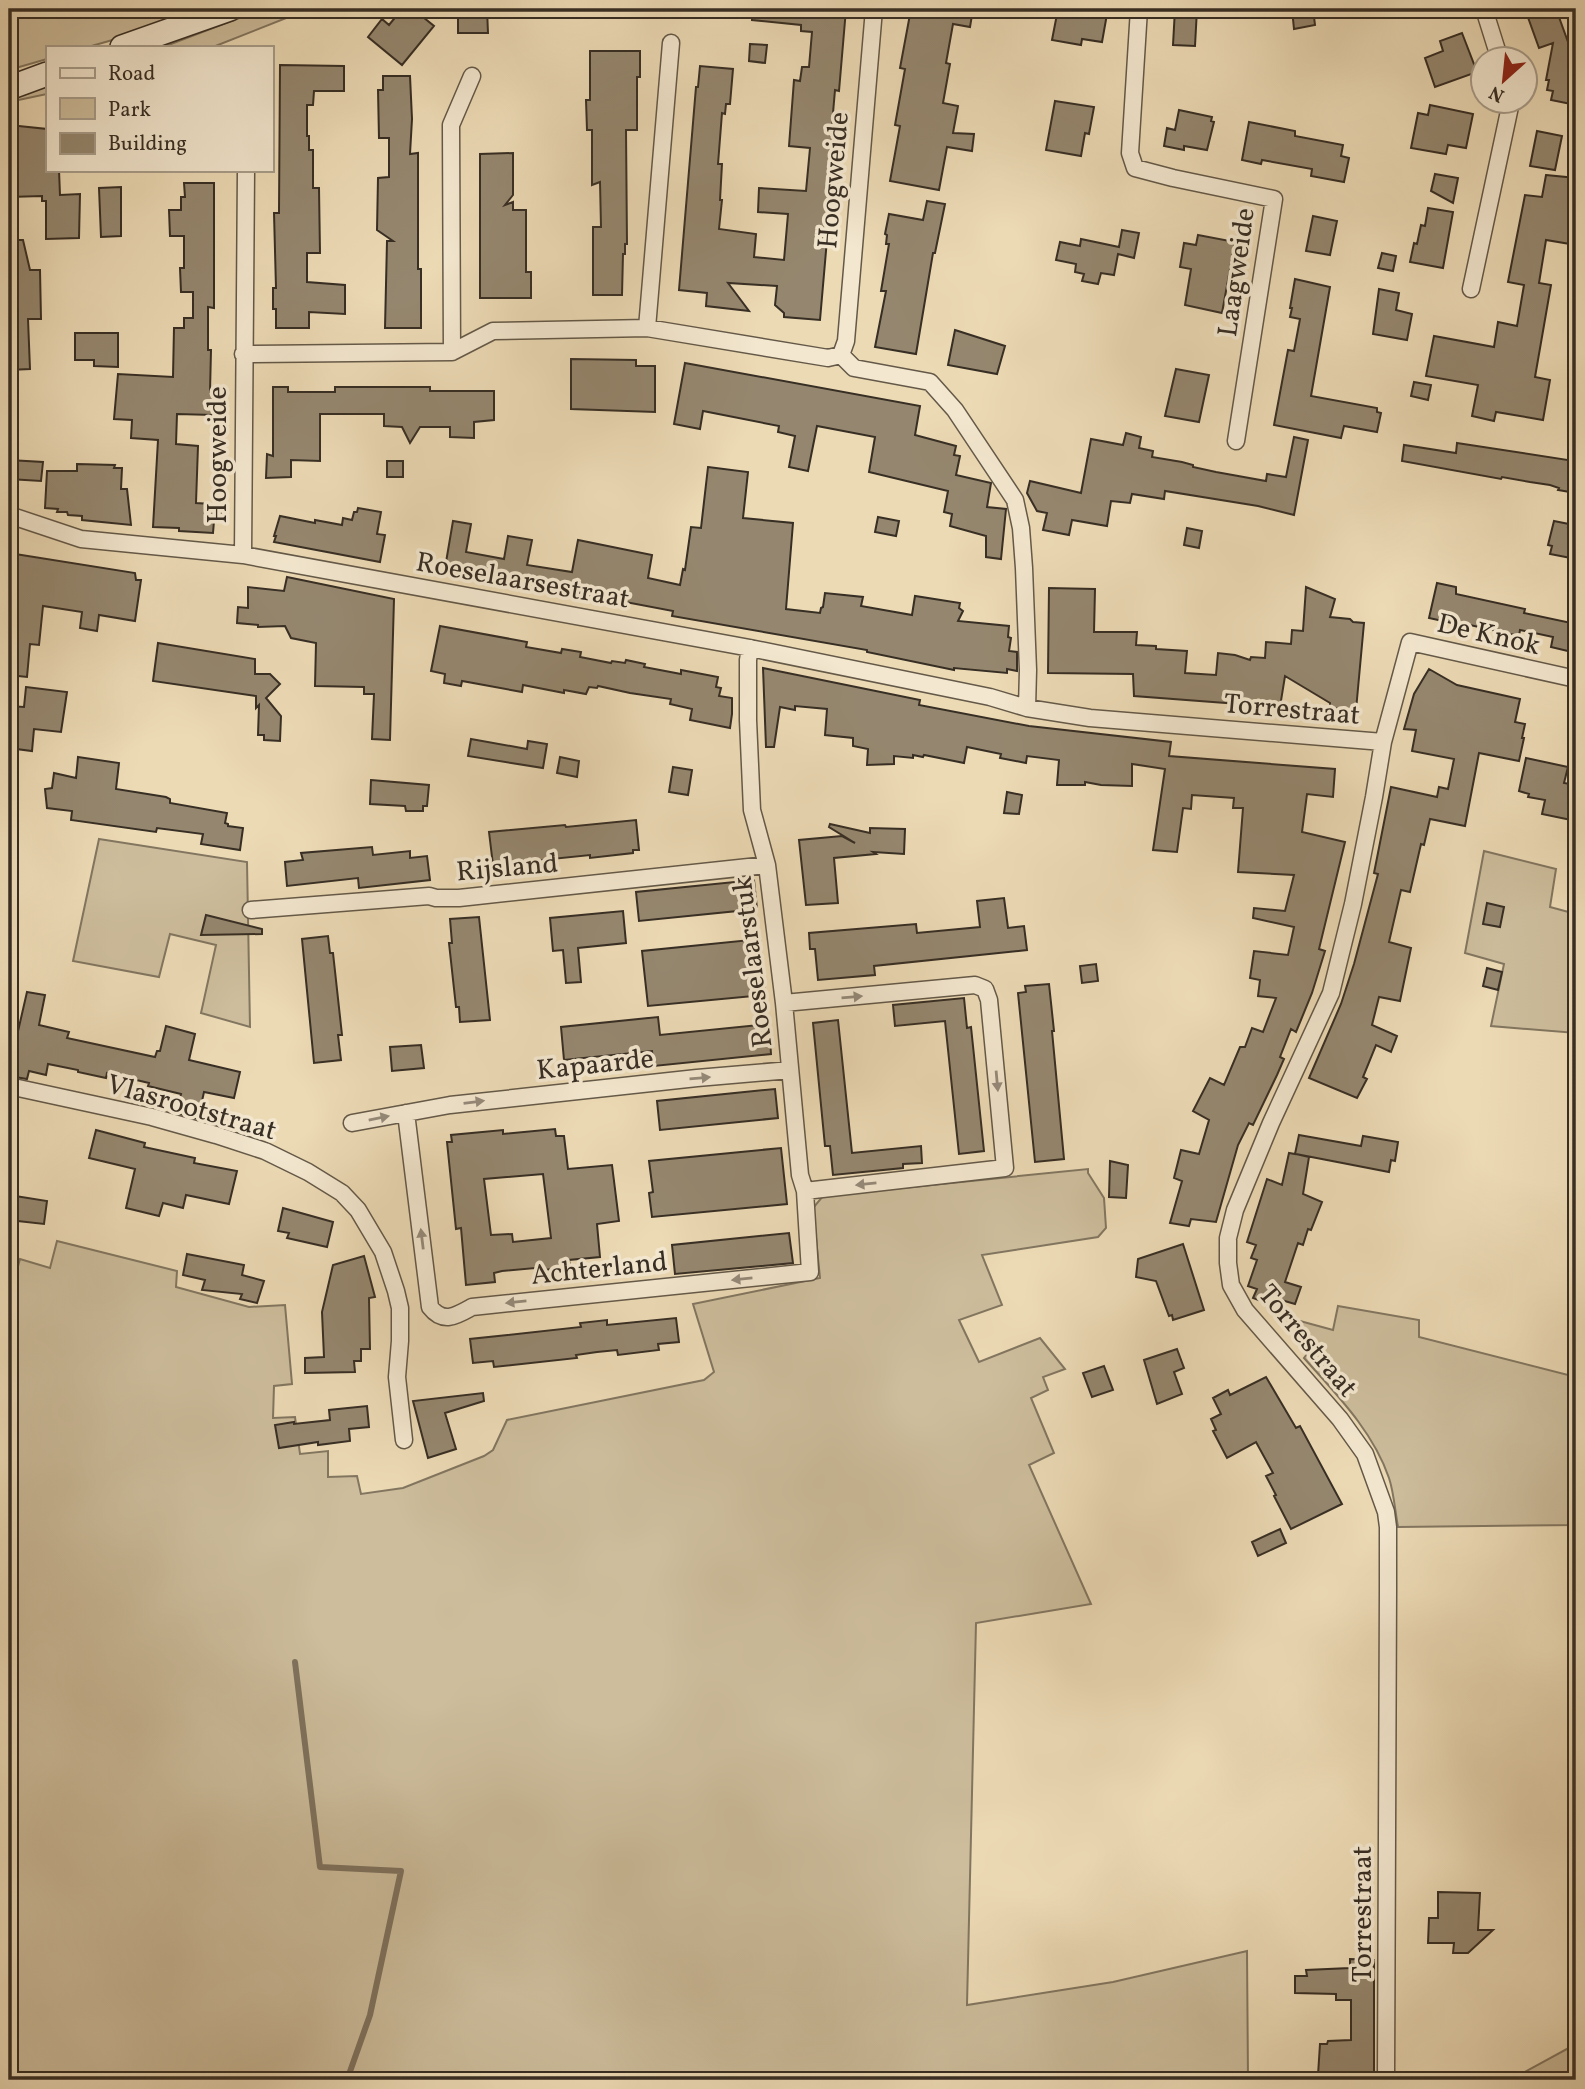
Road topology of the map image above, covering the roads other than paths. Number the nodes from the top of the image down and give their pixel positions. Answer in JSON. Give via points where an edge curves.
{"nodes":[{"id":1,"x":230,"y":9,"type":"edge"},
{"id":2,"x":874,"y":9,"type":"edge"},
{"id":3,"x":1139,"y":9,"type":"edge"},
{"id":4,"x":1484,"y":9,"type":"edge"},
{"id":5,"x":671,"y":43,"type":"dead end"},
{"id":6,"x":125,"y":46,"type":"edge"},
{"id":7,"x":1496,"y":46,"type":"edge"},
{"id":8,"x":46,"y":74,"type":"edge"},
{"id":9,"x":472,"y":76,"type":"dead end"},
{"id":10,"x":9,"y":88,"type":"edge"},
{"id":11,"x":1508,"y":116,"type":"edge"},
{"id":12,"x":246,"y":172,"type":"edge"},
{"id":13,"x":1471,"y":289,"type":"dead end"},
{"id":14,"x":647,"y":328,"type":"junction"},
{"id":15,"x":452,"y":352,"type":"junction"},
{"id":16,"x":243,"y":354,"type":"junction"},
{"id":17,"x":841,"y":355,"type":"junction"},
{"id":18,"x":1237,"y":441,"type":"dead end"},
{"id":19,"x":9,"y":515,"type":"edge"},
{"id":20,"x":243,"y":555,"type":"junction"},
{"id":21,"x":750,"y":648,"type":"junction"},
{"id":22,"x":1576,"y":680,"type":"edge"},
{"id":23,"x":1027,"y":708,"type":"junction"},
{"id":24,"x":1125,"y":721,"type":"joint"},
{"id":25,"x":1384,"y":742,"type":"junction"},
{"id":26,"x":767,"y":865,"type":"junction"},
{"id":27,"x":251,"y":911,"type":"dead end"},
{"id":28,"x":784,"y":1003,"type":"junction"},
{"id":29,"x":790,"y":1070,"type":"junction"},
{"id":30,"x":9,"y":1086,"type":"edge"},
{"id":31,"x":406,"y":1113,"type":"junction"},
{"id":32,"x":352,"y":1123,"type":"dead end"},
{"id":33,"x":805,"y":1191,"type":"junction"},
{"id":34,"x":810,"y":1272,"type":"joint"},
{"id":35,"x":430,"y":1307,"type":"junction"},
{"id":36,"x":400,"y":1308,"type":"junction"},
{"id":37,"x":404,"y":1440,"type":"dead end"},
{"id":38,"x":1386,"y":2080,"type":"edge"}],
"edges":[{"from":1,"to":6,"type":"main road"},
{"from":2,"to":17,"type":"street","name":"Hoogweide","via":[[846,341]]},
{"from":3,"to":18,"type":"street","name":"Laagweide","via":[[1130,153],[1135,168],[1274,199]]},
{"from":4,"to":7,"type":"street"},
{"from":5,"to":14,"type":"street"},
{"from":8,"to":10,"type":"main road"},
{"from":9,"to":15,"type":"street","via":[[450,125]]},
{"from":11,"to":13,"type":"street"},
{"from":12,"to":16,"type":"street","name":"Hoogweide"},
{"from":14,"to":15,"type":"street","name":"Hoogweide","via":[[493,331]]},
{"from":14,"to":17,"type":"street","name":"Hoogweide","via":[[828,358]]},
{"from":15,"to":16,"type":"street","name":"Hoogweide"},
{"from":16,"to":20,"type":"street","name":"Hoogweide"},
{"from":17,"to":23,"type":"street","name":"Hoogweide","via":[[854,368],[930,382],[955,410],[1015,500],[1025,580]]},
{"from":19,"to":20,"type":"street","name":"Roeselaarsestraat","via":[[81,539]]},
{"from":20,"to":21,"type":"street","name":"Roeselaarsestraat"},
{"from":21,"to":23,"type":"street","name":"Roeselaarsestraat"},
{"from":21,"to":26,"type":"street","name":"Roeselaarstuk","via":[[752,810]]},
{"from":22,"to":25,"type":"street","name":"De Knok","via":[[1410,642]]},
{"from":23,"to":24,"type":"street","name":"Roeselaarsestraat"},
{"from":24,"to":25,"type":"street","name":"Torrestraat"},
{"from":25,"to":38,"type":"street","name":"Torrestraat","via":[[1331,993],[1235,1210],[1227,1263],[1231,1286],[1245,1310],[1356,1439],[1386,1512]]},
{"from":26,"to":27,"type":"street","name":"Rijsland","via":[[459,898],[429,896]]},
{"from":26,"to":28,"type":"street","name":"Roeselaarstuk"},
{"from":28,"to":29,"type":"street","name":"Roeselaarstuk"},
{"from":28,"to":33,"type":"street","one_way":true,"via":[[975,985],[985,989],[989,1000],[1005,1168]]},
{"from":31,"to":29,"type":"street","name":"Kapaarde","one_way":true},
{"from":29,"to":33,"type":"street","name":"Roeselaarstuk"},
{"from":30,"to":36,"type":"street","name":"Vlasrootstraat","via":[[216,1135],[308,1172],[342,1193],[358,1210],[383,1252]]},
{"from":32,"to":31,"type":"street","name":"Kapaarde","one_way":true},
{"from":35,"to":31,"type":"street","one_way":true},
{"from":33,"to":34,"type":"street","name":"Roeselaarstuk"},
{"from":34,"to":35,"type":"street","name":"Achterland","one_way":true,"via":[[472,1307],[445,1318]]},
{"from":35,"to":36,"type":"street","name":"Achterland"},
{"from":36,"to":37,"type":"street","name":"Vlasrootstraat","via":[[397,1377]]}]}
